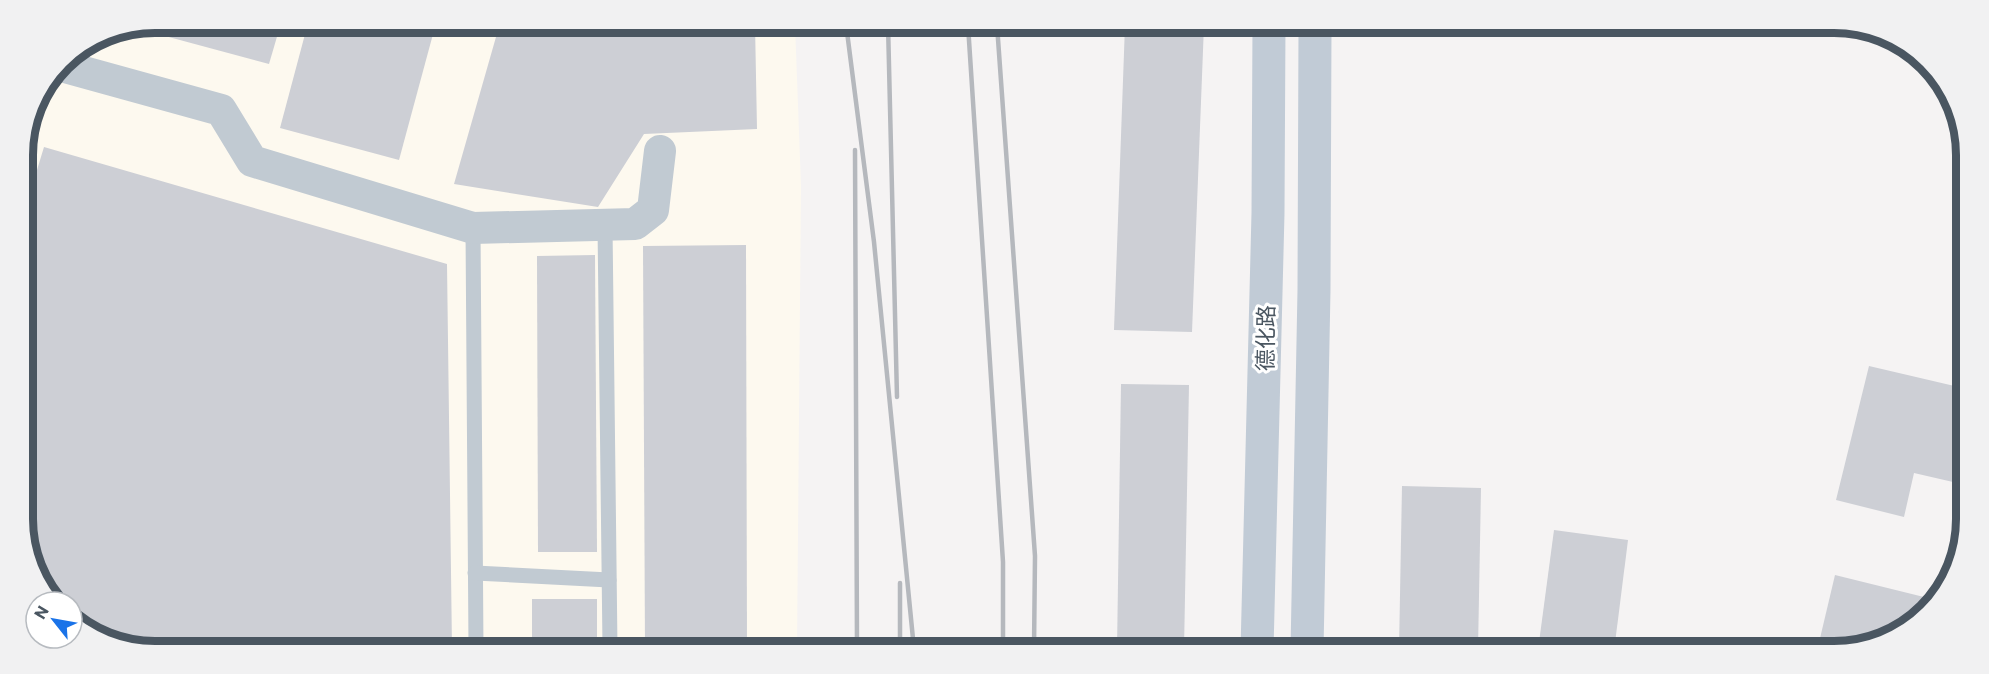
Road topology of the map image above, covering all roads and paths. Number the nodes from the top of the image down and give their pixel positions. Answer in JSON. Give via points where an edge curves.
{"nodes":[{"id":1,"x":1269,"y":33,"type":"edge"},
{"id":2,"x":1315,"y":33,"type":"edge"},
{"id":3,"x":68,"y":69,"type":"edge"},
{"id":4,"x":660,"y":151,"type":"dead end"},
{"id":5,"x":605,"y":225,"type":"junction"},
{"id":6,"x":473,"y":228,"type":"junction"},
{"id":7,"x":475,"y":573,"type":"junction"},
{"id":8,"x":609,"y":580,"type":"junction"},
{"id":9,"x":476,"y":641,"type":"edge"},
{"id":10,"x":610,"y":641,"type":"edge"},
{"id":11,"x":1257,"y":641,"type":"edge"},
{"id":12,"x":1307,"y":641,"type":"edge"}],
"edges":[{"from":1,"to":11,"type":"main road","name":"德化路"},
{"from":2,"to":12,"type":"main road"},
{"from":3,"to":6,"type":"street","via":[[221,110],[252,160]]},
{"from":4,"to":5,"type":"street","via":[[653,210],[635,224]]},
{"from":5,"to":6,"type":"street"},
{"from":5,"to":8,"type":"lane"},
{"from":6,"to":7,"type":"lane"},
{"from":7,"to":8,"type":"lane"},
{"from":7,"to":9,"type":"lane"},
{"from":8,"to":10,"type":"lane"}]}
